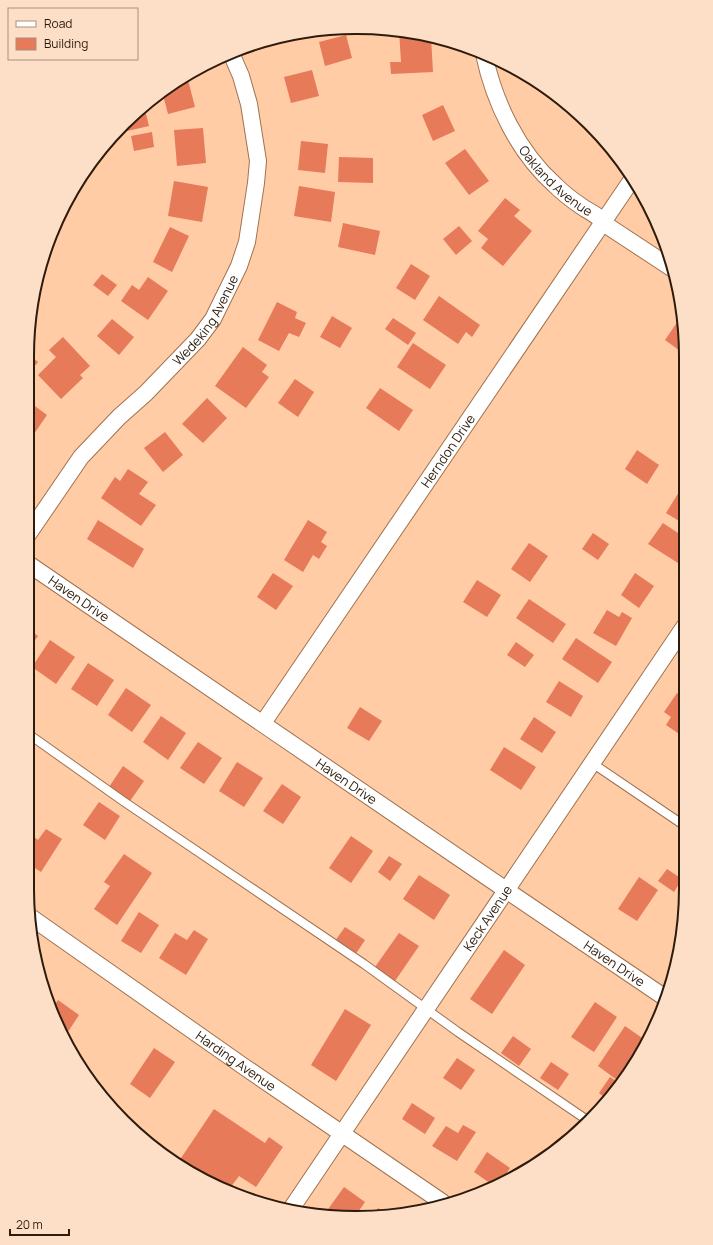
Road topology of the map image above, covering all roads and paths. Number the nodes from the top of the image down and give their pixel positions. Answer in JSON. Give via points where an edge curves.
{"nodes":[{"id":1,"x":234,"y":59,"type":"edge"},
{"id":2,"x":485,"y":61,"type":"edge"},
{"id":3,"x":629,"y":184,"type":"edge"},
{"id":4,"x":603,"y":223,"type":"junction"},
{"id":5,"x":665,"y":264,"type":"edge"},
{"id":6,"x":34,"y":526,"type":"edge"},
{"id":7,"x":34,"y":568,"type":"edge"},
{"id":8,"x":679,"y":639,"type":"edge"},
{"id":9,"x":263,"y":723,"type":"junction"},
{"id":10,"x":34,"y":738,"type":"edge"},
{"id":11,"x":592,"y":763,"type":"junction"},
{"id":12,"x":679,"y":822,"type":"edge"},
{"id":13,"x":506,"y":890,"type":"junction"},
{"id":14,"x":36,"y":921,"type":"edge"},
{"id":15,"x":661,"y":995,"type":"edge"},
{"id":16,"x":426,"y":1009,"type":"junction"},
{"id":17,"x":584,"y":1118,"type":"edge"},
{"id":18,"x":341,"y":1134,"type":"junction"},
{"id":19,"x":439,"y":1200,"type":"edge"},
{"id":20,"x":294,"y":1205,"type":"edge"}],
"edges":[{"from":1,"to":6,"type":"street","name":"Wedeking Avenue","via":[[249,104],[258,161],[246,242],[239,266],[212,319],[198,339],[81,457]]},
{"from":2,"to":4,"type":"street","name":"Oakland Avenue","via":[[498,103],[510,128],[529,156],[554,185],[599,217]]},
{"from":3,"to":4,"type":"street","name":"Herndon Drive"},
{"from":4,"to":5,"type":"street","name":"Oakland Avenue"},
{"from":4,"to":9,"type":"street","name":"Herndon Drive"},
{"from":7,"to":9,"type":"street","name":"Haven Drive"},
{"from":8,"to":11,"type":"street","name":"Keck Avenue"},
{"from":9,"to":13,"type":"street","name":"Haven Drive"},
{"from":10,"to":16,"type":"lane"},
{"from":11,"to":12,"type":"lane"},
{"from":11,"to":13,"type":"street","name":"Keck Avenue"},
{"from":13,"to":15,"type":"street","name":"Haven Drive"},
{"from":13,"to":16,"type":"street","name":"Keck Avenue"},
{"from":14,"to":18,"type":"street","name":"Harding Avenue"},
{"from":16,"to":17,"type":"lane"},
{"from":16,"to":18,"type":"street","name":"Keck Avenue"},
{"from":18,"to":19,"type":"street","name":"Harding Avenue"},
{"from":18,"to":20,"type":"street","name":"Keck Avenue"}]}
